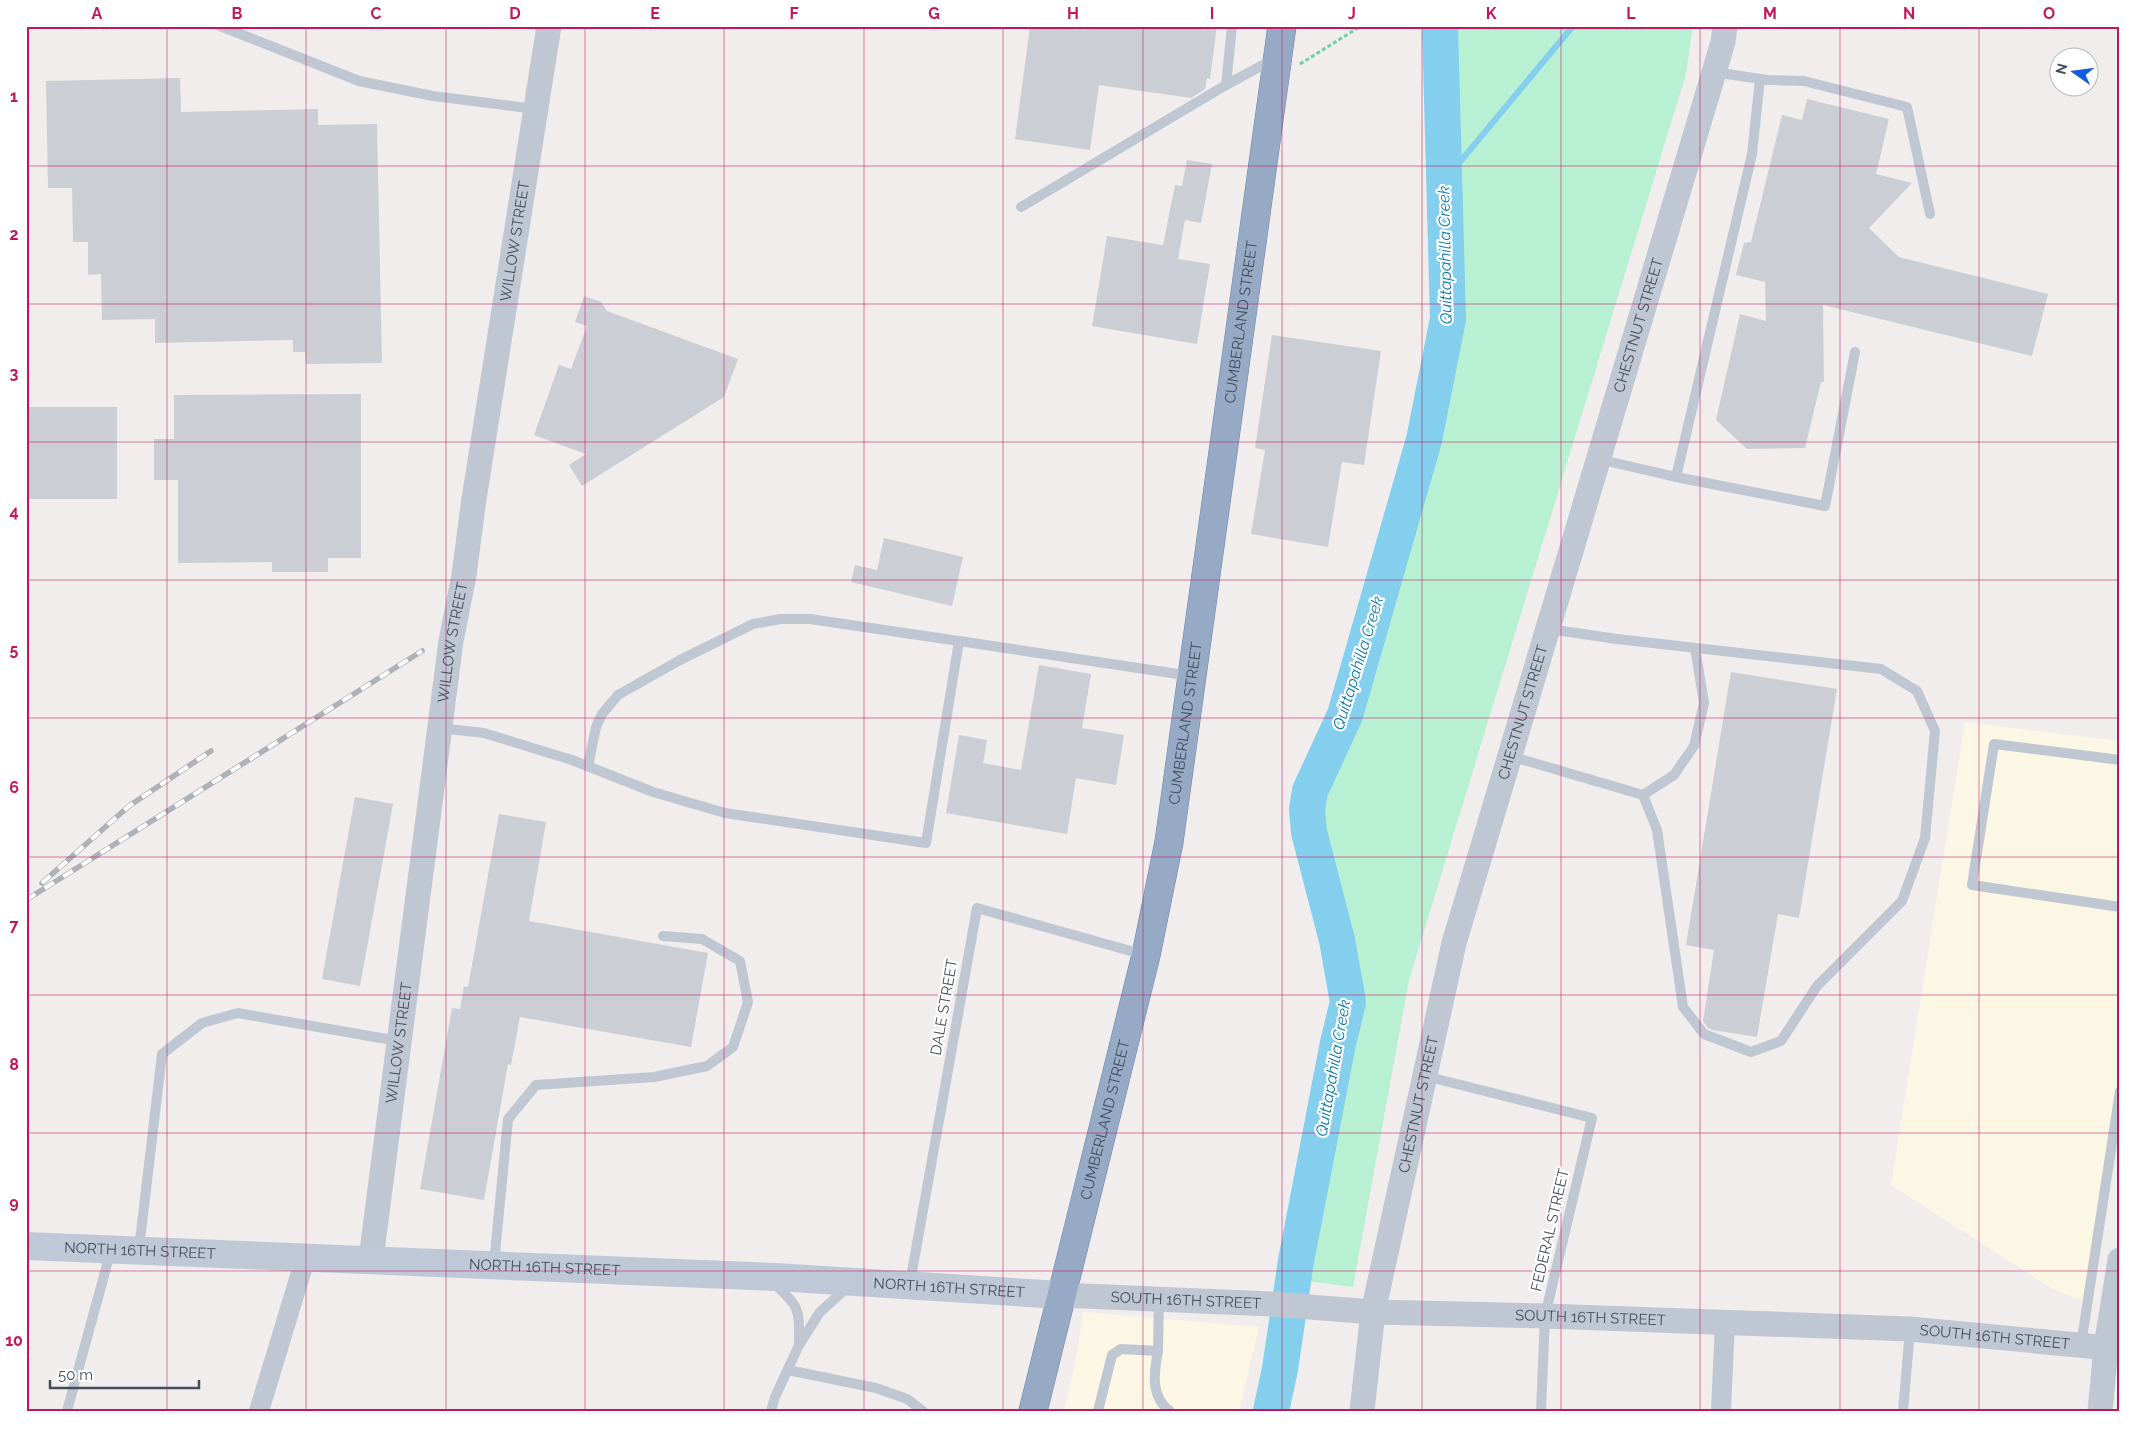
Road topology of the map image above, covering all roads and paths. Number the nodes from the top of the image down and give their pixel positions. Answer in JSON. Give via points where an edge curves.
{"nodes":[{"id":1,"x":220,"y":26,"type":"edge"},
{"id":2,"x":549,"y":26,"type":"edge"},
{"id":3,"x":1232,"y":26,"type":"edge"},
{"id":4,"x":1282,"y":26,"type":"edge"},
{"id":5,"x":1361,"y":26,"type":"edge"},
{"id":6,"x":1725,"y":26,"type":"edge"},
{"id":7,"x":1276,"y":69,"type":"junction"},
{"id":8,"x":1714,"y":72,"type":"junction"},
{"id":9,"x":1760,"y":79,"type":"junction"},
{"id":10,"x":1226,"y":85,"type":"junction"},
{"id":11,"x":536,"y":109,"type":"junction"},
{"id":12,"x":1022,"y":207,"type":"dead end"},
{"id":13,"x":1930,"y":214,"type":"dead end"},
{"id":14,"x":1854,"y":352,"type":"dead end"},
{"id":15,"x":1598,"y":459,"type":"junction"},
{"id":16,"x":1676,"y":477,"type":"junction"},
{"id":17,"x":1548,"y":629,"type":"junction"},
{"id":18,"x":959,"y":641,"type":"junction"},
{"id":19,"x":1695,"y":648,"type":"junction"},
{"id":20,"x":1192,"y":676,"type":"junction"},
{"id":21,"x":440,"y":728,"type":"junction"},
{"id":22,"x":1510,"y":756,"type":"junction"},
{"id":23,"x":2120,"y":760,"type":"edge"},
{"id":24,"x":588,"y":766,"type":"junction"},
{"id":25,"x":1643,"y":795,"type":"junction"},
{"id":26,"x":2120,"y":907,"type":"edge"},
{"id":27,"x":663,"y":936,"type":"dead end"},
{"id":28,"x":1146,"y":955,"type":"junction"},
{"id":29,"x":400,"y":1042,"type":"junction"},
{"id":30,"x":1424,"y":1076,"type":"junction"},
{"id":31,"x":2120,"y":1091,"type":"edge"},
{"id":32,"x":26,"y":1246,"type":"edge"},
{"id":33,"x":111,"y":1249,"type":"junction"},
{"id":34,"x":139,"y":1250,"type":"junction"},
{"id":35,"x":306,"y":1256,"type":"junction"},
{"id":36,"x":371,"y":1260,"type":"junction"},
{"id":37,"x":2120,"y":1260,"type":"edge"},
{"id":38,"x":494,"y":1265,"type":"junction"},
{"id":39,"x":765,"y":1276,"type":"junction"},
{"id":40,"x":855,"y":1281,"type":"junction"},
{"id":41,"x":910,"y":1284,"type":"junction"},
{"id":42,"x":1061,"y":1295,"type":"junction"},
{"id":43,"x":1159,"y":1300,"type":"junction"},
{"id":44,"x":1373,"y":1312,"type":"junction"},
{"id":45,"x":1545,"y":1316,"type":"junction"},
{"id":46,"x":1725,"y":1322,"type":"junction"},
{"id":47,"x":1910,"y":1329,"type":"junction"},
{"id":48,"x":2081,"y":1345,"type":"junction"},
{"id":49,"x":799,"y":1346,"type":"junction"},
{"id":50,"x":2113,"y":1348,"type":"edge"},
{"id":51,"x":1158,"y":1352,"type":"junction"},
{"id":52,"x":788,"y":1370,"type":"junction"},
{"id":53,"x":67,"y":1411,"type":"edge"},
{"id":54,"x":259,"y":1411,"type":"edge"},
{"id":55,"x":771,"y":1411,"type":"edge"},
{"id":56,"x":923,"y":1411,"type":"edge"},
{"id":57,"x":1033,"y":1411,"type":"edge"},
{"id":58,"x":1098,"y":1411,"type":"edge"},
{"id":59,"x":1170,"y":1411,"type":"edge"},
{"id":60,"x":1362,"y":1411,"type":"edge"},
{"id":61,"x":1541,"y":1411,"type":"edge"},
{"id":62,"x":1721,"y":1411,"type":"edge"},
{"id":63,"x":1903,"y":1411,"type":"edge"},
{"id":64,"x":2100,"y":1411,"type":"edge"}],
"edges":[{"from":1,"to":11,"type":"lane","via":[[359,80],[433,96]]},
{"from":2,"to":11,"type":"street","name":"WILLOW STREET"},
{"from":3,"to":10,"type":"lane"},
{"from":4,"to":7,"type":"highway","name":"CUMBERLAND STREET"},
{"from":5,"to":7,"type":"path"},
{"from":6,"to":8,"type":"street","name":"CHESTNUT STREET"},
{"from":7,"to":10,"type":"lane"},
{"from":7,"to":20,"type":"highway","name":"CUMBERLAND STREET"},
{"from":8,"to":9,"type":"lane"},
{"from":8,"to":15,"type":"street","name":"CHESTNUT STREET"},
{"from":9,"to":13,"type":"lane","via":[[1804,80],[1906,107]]},
{"from":9,"to":16,"type":"lane","via":[[1752,154]]},
{"from":10,"to":12,"type":"lane"},
{"from":11,"to":21,"type":"street","name":"WILLOW STREET"},
{"from":14,"to":16,"type":"lane","via":[[1825,506]]},
{"from":15,"to":16,"type":"lane"},
{"from":15,"to":17,"type":"street","name":"CHESTNUT STREET"},
{"from":17,"to":19,"type":"lane"},
{"from":17,"to":22,"type":"street","name":"CHESTNUT STREET"},
{"from":18,"to":20,"type":"lane"},
{"from":18,"to":24,"type":"lane","via":[[810,619],[780,619],[753,624],[618,695],[596,727]]},
{"from":18,"to":24,"type":"lane","via":[[926,843],[725,813],[653,792]]},
{"from":19,"to":25,"type":"lane","via":[[1704,703],[1694,746],[1674,775]]},
{"from":19,"to":25,"type":"lane","via":[[1881,669],[1917,692],[1935,731],[1925,838],[1902,901],[1818,986],[1782,1041],[1751,1052],[1704,1034],[1683,1007],[1657,830]]},
{"from":20,"to":28,"type":"highway","name":"CUMBERLAND STREET","via":[[1169,842]]},
{"from":21,"to":24,"type":"lane","via":[[484,733]]},
{"from":21,"to":29,"type":"street","name":"WILLOW STREET"},
{"from":22,"to":25,"type":"lane"},
{"from":22,"to":30,"type":"street","name":"CHESTNUT STREET","via":[[1454,943]]},
{"from":23,"to":26,"type":"lane","via":[[1994,744],[1972,885]]},
{"from":27,"to":38,"type":"lane","via":[[702,939],[740,961],[748,1002],[733,1048],[707,1066],[654,1077],[536,1085],[508,1119]]},
{"from":28,"to":41,"type":"lane","name":"DALE STREET","via":[[977,908]]},
{"from":28,"to":42,"type":"highway","name":"CUMBERLAND STREET"},
{"from":29,"to":34,"type":"lane","via":[[238,1012],[202,1023],[162,1054]]},
{"from":29,"to":36,"type":"street","name":"WILLOW STREET"},
{"from":30,"to":44,"type":"street","name":"CHESTNUT STREET"},
{"from":30,"to":45,"type":"lane","name":"FEDERAL STREET","via":[[1592,1118]]},
{"from":31,"to":48,"type":"lane"},
{"from":32,"to":33,"type":"main road","name":"NORTH 16TH STREET"},
{"from":33,"to":34,"type":"main road","name":"NORTH 16TH STREET"},
{"from":33,"to":53,"type":"lane"},
{"from":34,"to":35,"type":"main road","name":"NORTH 16TH STREET"},
{"from":35,"to":36,"type":"main road","name":"NORTH 16TH STREET"},
{"from":35,"to":54,"type":"street"},
{"from":36,"to":38,"type":"main road","name":"NORTH 16TH STREET"},
{"from":37,"to":50,"type":"street"},
{"from":38,"to":39,"type":"main road","name":"NORTH 16TH STREET"},
{"from":39,"to":40,"type":"main road","name":"NORTH 16TH STREET"},
{"from":39,"to":49,"type":"lane","via":[[793,1301],[798,1310]]},
{"from":40,"to":41,"type":"main road","name":"NORTH 16TH STREET"},
{"from":40,"to":49,"type":"lane","via":[[820,1312]]},
{"from":41,"to":42,"type":"main road","name":"NORTH 16TH STREET"},
{"from":42,"to":43,"type":"street","name":"SOUTH 16TH STREET"},
{"from":42,"to":57,"type":"highway","name":"CUMBERLAND STREET"},
{"from":43,"to":44,"type":"street","name":"SOUTH 16TH STREET"},
{"from":43,"to":51,"type":"lane"},
{"from":44,"to":45,"type":"street","name":"SOUTH 16TH STREET"},
{"from":44,"to":60,"type":"street","name":"CHESTNUT STREET"},
{"from":45,"to":46,"type":"street","name":"SOUTH 16TH STREET"},
{"from":45,"to":61,"type":"lane","name":"FEDERAL STREET"},
{"from":46,"to":47,"type":"street","name":"SOUTH 16TH STREET"},
{"from":46,"to":62,"type":"street"},
{"from":47,"to":48,"type":"street","name":"SOUTH 16TH STREET"},
{"from":47,"to":63,"type":"lane"},
{"from":48,"to":50,"type":"street","name":"SOUTH 16TH STREET"},
{"from":49,"to":52,"type":"lane"},
{"from":50,"to":64,"type":"street"},
{"from":51,"to":58,"type":"lane","via":[[1121,1350],[1112,1355]]},
{"from":51,"to":59,"type":"lane","via":[[1154,1373],[1156,1393]]},
{"from":52,"to":55,"type":"lane"},
{"from":52,"to":56,"type":"lane","via":[[876,1388],[908,1399]]}]}
